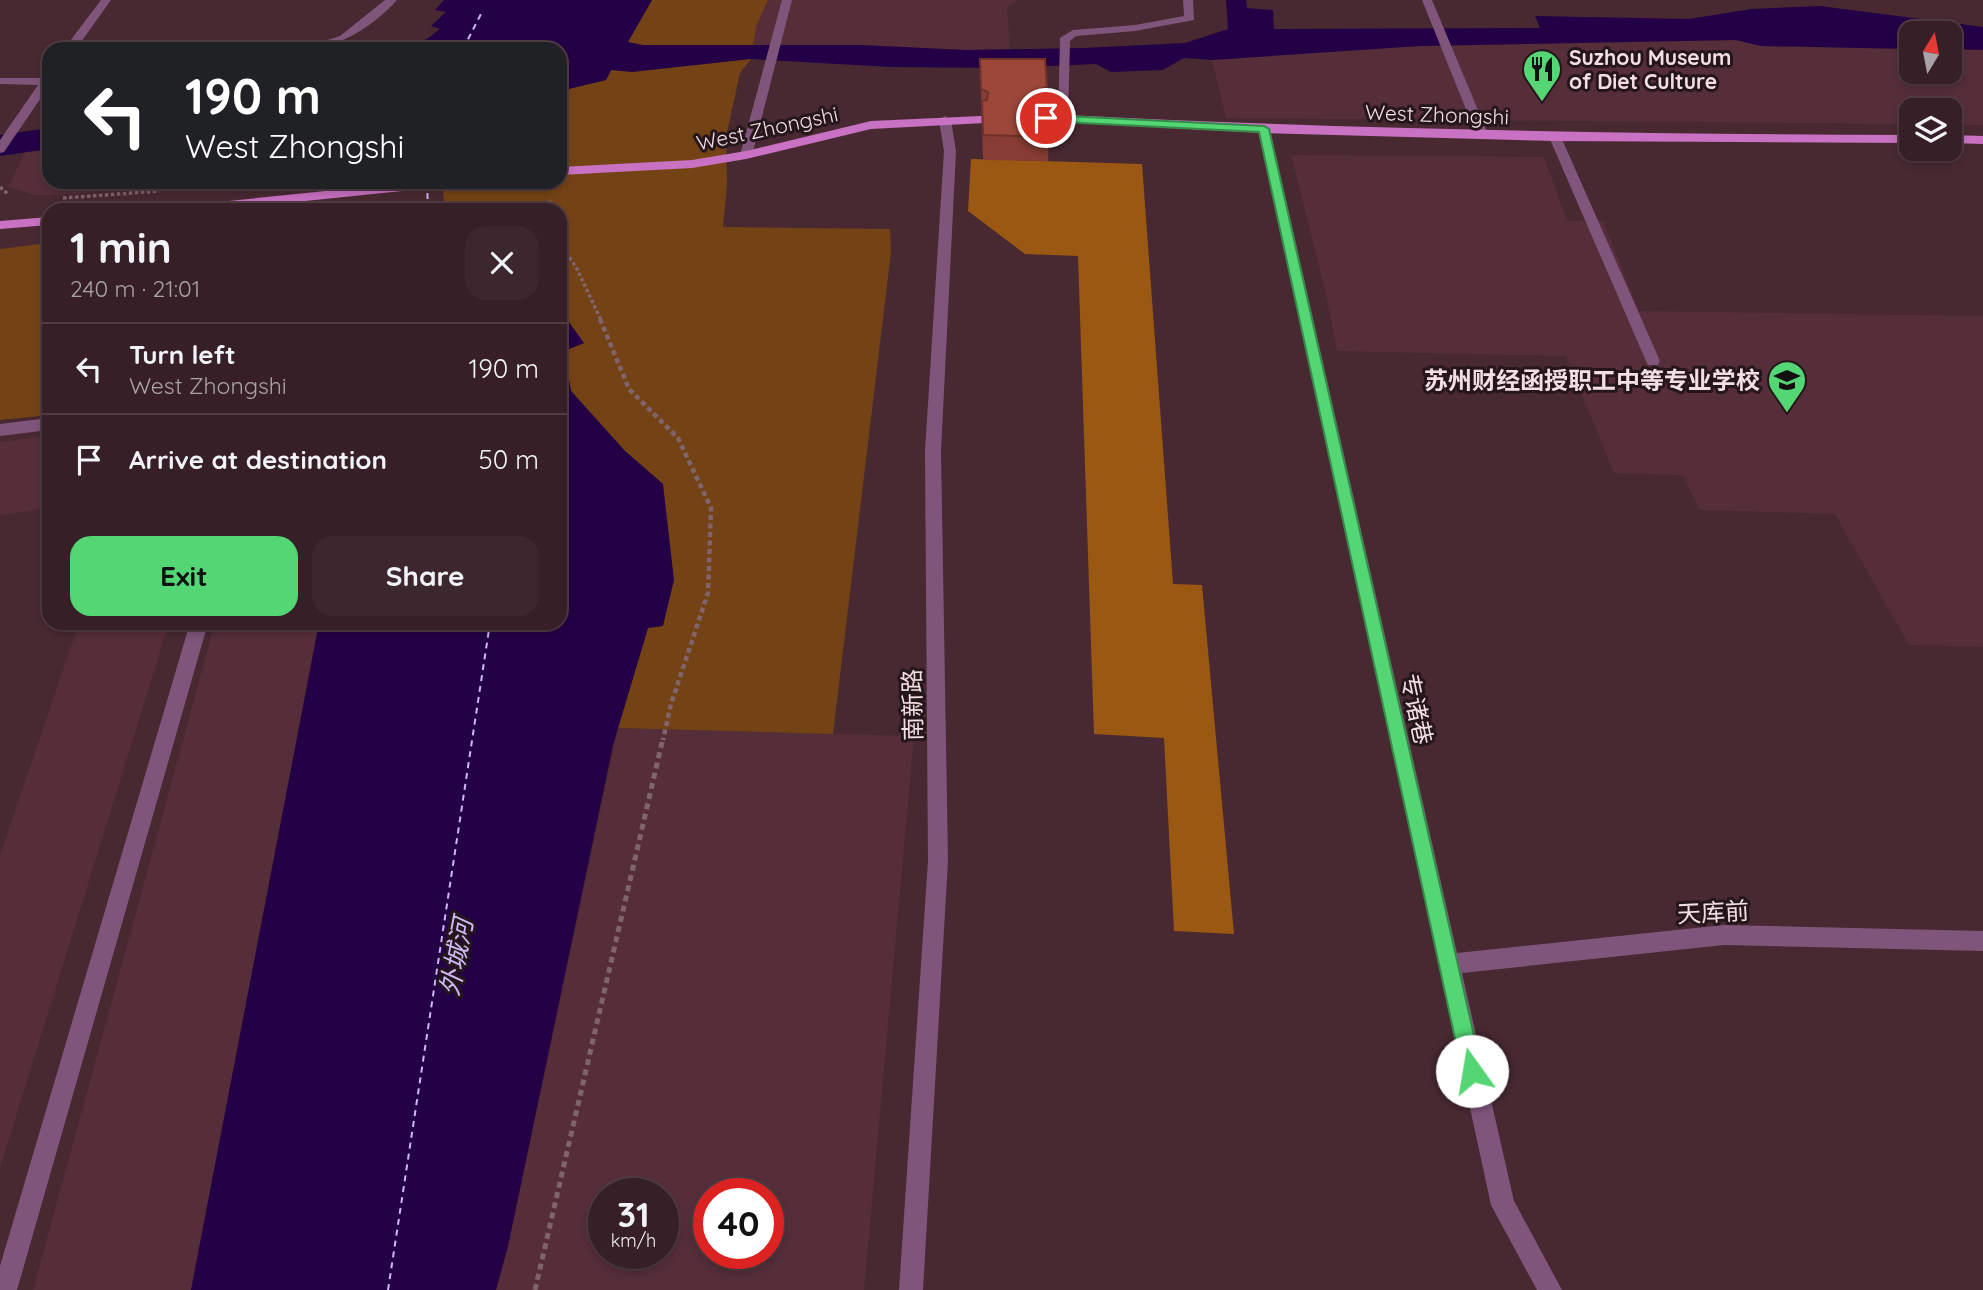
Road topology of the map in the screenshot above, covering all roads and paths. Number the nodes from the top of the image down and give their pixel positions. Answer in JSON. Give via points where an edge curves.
{"nodes":[{"id":1,"x":106,"y":0,"type":"edge"},
{"id":2,"x":393,"y":0,"type":"edge"},
{"id":3,"x":787,"y":0,"type":"edge"},
{"id":4,"x":1188,"y":0,"type":"edge"},
{"id":5,"x":1429,"y":5,"type":"edge"},
{"id":6,"x":75,"y":42,"type":"edge"},
{"id":7,"x":330,"y":42,"type":"edge"},
{"id":8,"x":0,"y":81,"type":"edge"},
{"id":9,"x":42,"y":81,"type":"edge"},
{"id":10,"x":42,"y":90,"type":"edge"},
{"id":11,"x":1046,"y":118,"type":"edge"},
{"id":12,"x":1062,"y":118,"type":"junction"},
{"id":13,"x":945,"y":120,"type":"junction"},
{"id":14,"x":981,"y":120,"type":"edge"},
{"id":15,"x":1264,"y":129,"type":"junction"},
{"id":16,"x":1482,"y":134,"type":"junction"},
{"id":17,"x":1555,"y":137,"type":"junction"},
{"id":18,"x":1899,"y":139,"type":"edge"},
{"id":19,"x":1962,"y":139,"type":"edge"},
{"id":20,"x":1983,"y":140,"type":"edge"},
{"id":21,"x":0,"y":149,"type":"edge"},
{"id":22,"x":746,"y":155,"type":"junction"},
{"id":23,"x":567,"y":171,"type":"edge"},
{"id":24,"x":0,"y":187,"type":"edge"},
{"id":25,"x":389,"y":189,"type":"edge"},
{"id":26,"x":161,"y":191,"type":"dead end"},
{"id":27,"x":11,"y":198,"type":"dead end"},
{"id":28,"x":550,"y":198,"type":"dead end"},
{"id":29,"x":50,"y":200,"type":"dead end"},
{"id":30,"x":255,"y":203,"type":"edge"},
{"id":31,"x":550,"y":203,"type":"edge"},
{"id":32,"x":42,"y":222,"type":"edge"},
{"id":33,"x":0,"y":225,"type":"edge"},
{"id":34,"x":567,"y":252,"type":"edge"},
{"id":35,"x":1653,"y":361,"type":"dead end"},
{"id":36,"x":42,"y":425,"type":"edge"},
{"id":37,"x":0,"y":430,"type":"edge"},
{"id":38,"x":198,"y":630,"type":"edge"},
{"id":39,"x":1983,"y":941,"type":"edge"},
{"id":40,"x":1448,"y":964,"type":"junction"},
{"id":41,"x":5,"y":1290,"type":"edge"},
{"id":42,"x":535,"y":1290,"type":"edge"},
{"id":43,"x":911,"y":1290,"type":"edge"},
{"id":44,"x":1550,"y":1290,"type":"edge"}],
"edges":[{"from":1,"to":6,"type":"street"},
{"from":2,"to":7,"type":"street","via":[[344,38]]},
{"from":3,"to":22,"type":"street"},
{"from":4,"to":12,"type":"street","via":[[1190,18],[1073,33],[1064,40]]},
{"from":5,"to":16,"type":"street"},
{"from":8,"to":9,"type":"street"},
{"from":10,"to":21,"type":"street"},
{"from":11,"to":12,"type":"main road","name":"West Zhongshi"},
{"from":12,"to":15,"type":"main road","name":"West Zhongshi"},
{"from":13,"to":14,"type":"main road","name":"West Zhongshi"},
{"from":13,"to":22,"type":"main road","name":"West Zhongshi","via":[[847,130]]},
{"from":13,"to":43,"type":"street","name":"南新路","via":[[950,152],[933,451],[938,861]]},
{"from":15,"to":16,"type":"main road","name":"West Zhongshi"},
{"from":15,"to":40,"type":"street","name":"专诸巷"},
{"from":16,"to":17,"type":"main road","name":"West Zhongshi"},
{"from":17,"to":18,"type":"main road","name":"West Zhongshi"},
{"from":17,"to":35,"type":"street"},
{"from":19,"to":20,"type":"main road"},
{"from":22,"to":23,"type":"main road","name":"West Zhongshi","via":[[684,164]]},
{"from":24,"to":27,"type":"path"},
{"from":25,"to":30,"type":"main road"},
{"from":26,"to":29,"type":"path"},
{"from":28,"to":31,"type":"path"},
{"from":32,"to":33,"type":"main road"},
{"from":34,"to":42,"type":"path","via":[[629,389],[678,438],[711,508],[708,593],[671,704]]},
{"from":36,"to":37,"type":"street"},
{"from":38,"to":41,"type":"street"},
{"from":39,"to":40,"type":"street","name":"天库前","via":[[1724,935]]},
{"from":40,"to":44,"type":"street","name":"专诸巷","via":[[1503,1205]]}]}
